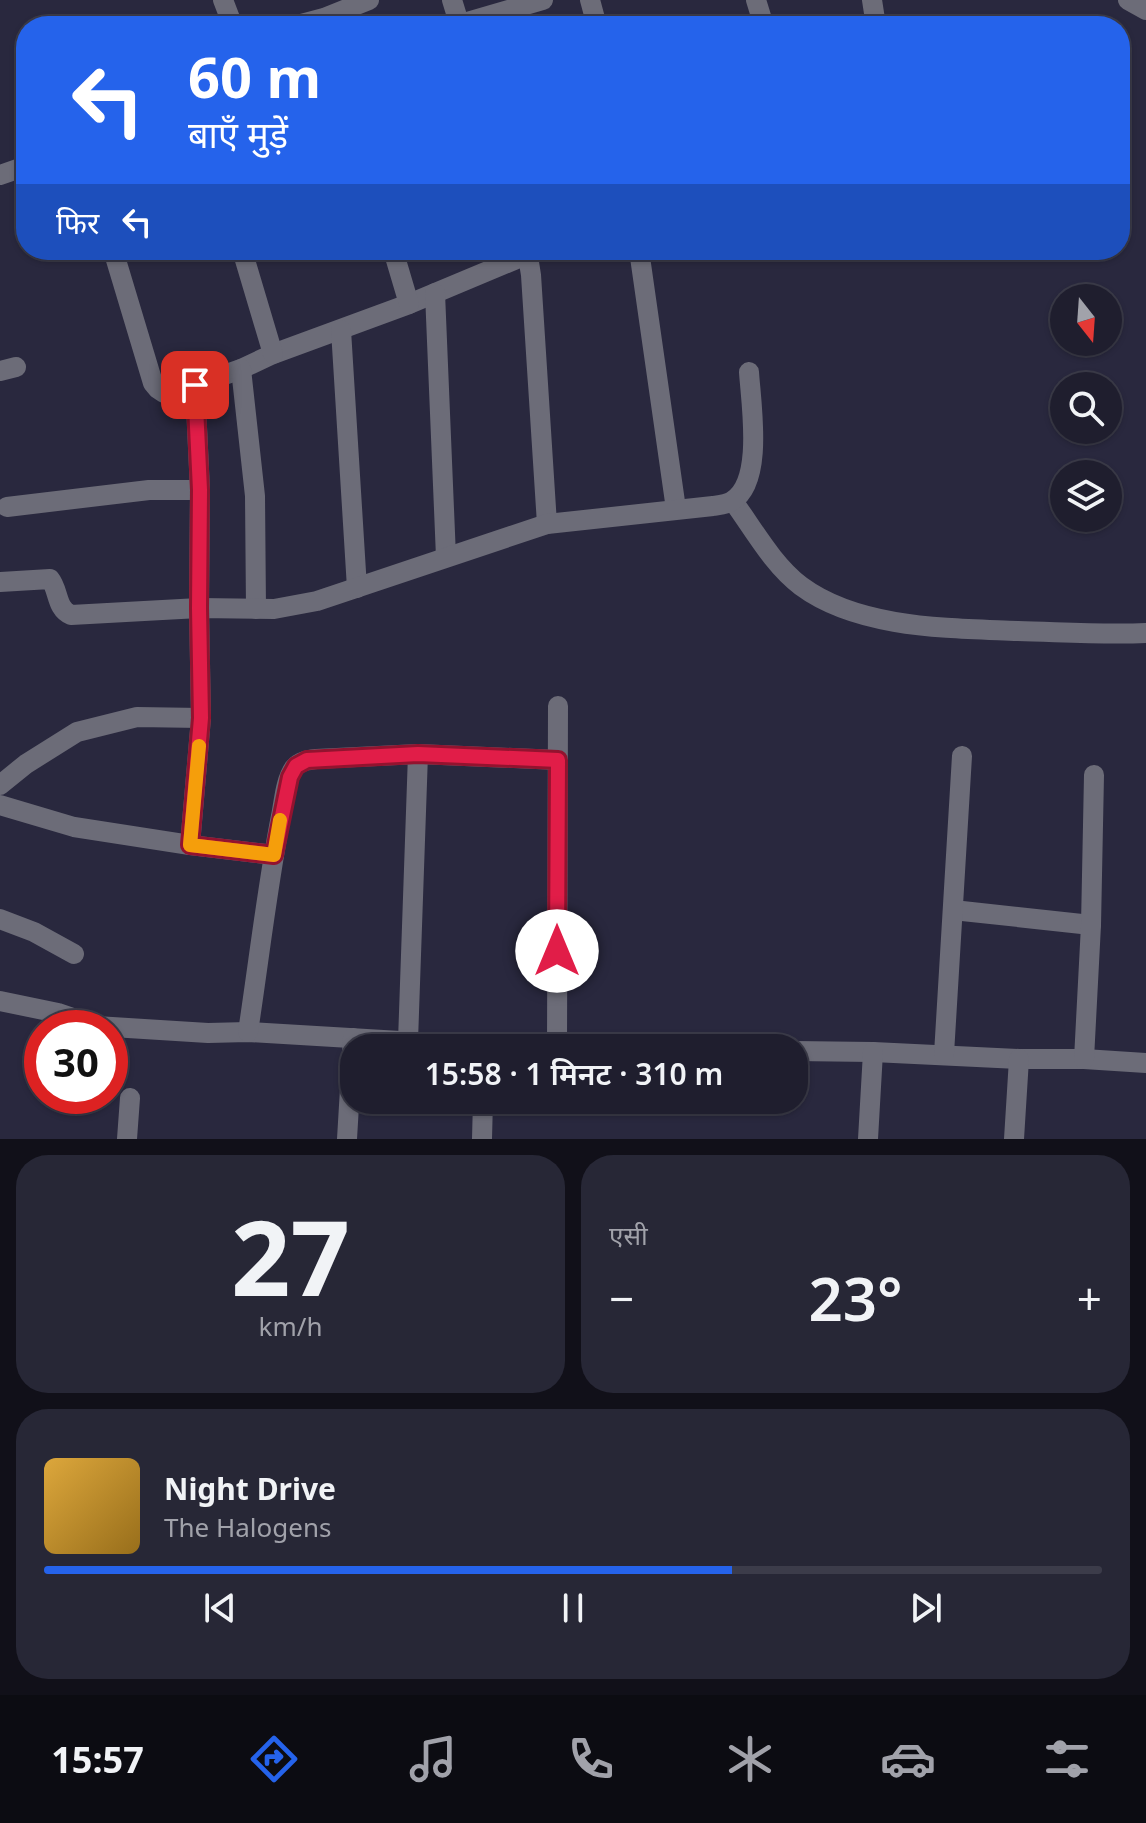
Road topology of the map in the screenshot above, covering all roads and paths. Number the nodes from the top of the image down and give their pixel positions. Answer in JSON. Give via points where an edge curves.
{"nodes":[{"id":1,"x":369,"y":0,"type":"edge"},
{"id":2,"x":543,"y":0,"type":"edge"},
{"id":3,"x":1128,"y":0,"type":"edge"},
{"id":4,"x":515,"y":4,"type":"edge"},
{"id":5,"x":1146,"y":10,"type":"edge"},
{"id":6,"x":338,"y":16,"type":"edge"},
{"id":7,"x":484,"y":16,"type":"edge"},
{"id":8,"x":116,"y":260,"type":"edge"},
{"id":9,"x":245,"y":260,"type":"edge"},
{"id":10,"x":396,"y":260,"type":"edge"},
{"id":11,"x":510,"y":260,"type":"edge"},
{"id":12,"x":531,"y":260,"type":"edge"},
{"id":13,"x":640,"y":260,"type":"edge"},
{"id":14,"x":435,"y":293,"type":"junction"},
{"id":15,"x":409,"y":304,"type":"junction"},
{"id":16,"x":341,"y":330,"type":"junction"},
{"id":17,"x":273,"y":354,"type":"junction"},
{"id":18,"x":241,"y":369,"type":"junction"},
{"id":19,"x":749,"y":372,"type":"dead end"},
{"id":20,"x":195,"y":385,"type":"junction"},
{"id":21,"x":200,"y":490,"type":"junction"},
{"id":22,"x":733,"y":501,"type":"junction"},
{"id":23,"x":7,"y":507,"type":"dead end"},
{"id":24,"x":676,"y":509,"type":"junction"},
{"id":25,"x":547,"y":524,"type":"junction"},
{"id":26,"x":446,"y":557,"type":"junction"},
{"id":27,"x":0,"y":582,"type":"edge"},
{"id":28,"x":357,"y":588,"type":"junction"},
{"id":29,"x":199,"y":608,"type":"junction"},
{"id":30,"x":256,"y":609,"type":"junction"},
{"id":31,"x":1146,"y":633,"type":"edge"},
{"id":32,"x":558,"y":706,"type":"dead end"},
{"id":33,"x":201,"y":718,"type":"junction"},
{"id":34,"x":418,"y":754,"type":"junction"},
{"id":35,"x":962,"y":756,"type":"dead end"},
{"id":36,"x":558,"y":760,"type":"junction"},
{"id":37,"x":1094,"y":775,"type":"dead end"},
{"id":38,"x":0,"y":785,"type":"edge"},
{"id":39,"x":0,"y":805,"type":"edge"},
{"id":40,"x":190,"y":845,"type":"junction"},
{"id":41,"x":274,"y":855,"type":"junction"},
{"id":42,"x":953,"y":910,"type":"junction"},
{"id":43,"x":0,"y":919,"type":"edge"},
{"id":44,"x":1091,"y":925,"type":"junction"},
{"id":45,"x":74,"y":954,"type":"dead end"},
{"id":46,"x":0,"y":1001,"type":"edge"},
{"id":47,"x":248,"y":1032,"type":"junction"},
{"id":48,"x":408,"y":1034,"type":"edge"},
{"id":49,"x":557,"y":1034,"type":"edge"},
{"id":50,"x":340,"y":1037,"type":"edge"},
{"id":51,"x":808,"y":1051,"type":"edge"},
{"id":52,"x":873,"y":1052,"type":"junction"},
{"id":53,"x":944,"y":1054,"type":"junction"},
{"id":54,"x":1019,"y":1059,"type":"junction"},
{"id":55,"x":1084,"y":1059,"type":"junction"},
{"id":56,"x":1146,"y":1063,"type":"edge"},
{"id":57,"x":130,"y":1098,"type":"dead end"},
{"id":58,"x":348,"y":1114,"type":"edge"},
{"id":59,"x":483,"y":1114,"type":"edge"},
{"id":60,"x":127,"y":1139,"type":"edge"},
{"id":61,"x":347,"y":1139,"type":"edge"},
{"id":62,"x":482,"y":1139,"type":"edge"},
{"id":63,"x":868,"y":1139,"type":"edge"},
{"id":64,"x":1014,"y":1139,"type":"edge"}],
"edges":[{"from":1,"to":6,"type":"street"},
{"from":2,"to":4,"type":"street"},
{"from":3,"to":5,"type":"street"},
{"from":4,"to":7,"type":"street"},
{"from":8,"to":20,"type":"street","via":[[153,383],[164,393]]},
{"from":9,"to":17,"type":"street"},
{"from":10,"to":15,"type":"street"},
{"from":11,"to":14,"type":"street"},
{"from":12,"to":25,"type":"street"},
{"from":13,"to":24,"type":"street"},
{"from":14,"to":15,"type":"street"},
{"from":14,"to":26,"type":"street"},
{"from":15,"to":16,"type":"street"},
{"from":16,"to":17,"type":"street"},
{"from":16,"to":28,"type":"street"},
{"from":17,"to":18,"type":"street"},
{"from":18,"to":20,"type":"street"},
{"from":18,"to":30,"type":"street","via":[[255,496]]},
{"from":19,"to":22,"type":"street","via":[[754,455],[751,475]]},
{"from":20,"to":21,"type":"street"},
{"from":21,"to":23,"type":"street","via":[[149,490]]},
{"from":21,"to":29,"type":"street"},
{"from":22,"to":24,"type":"street"},
{"from":22,"to":31,"type":"street","via":[[800,585],[868,617],[979,629]]},
{"from":24,"to":25,"type":"street"},
{"from":25,"to":26,"type":"street"},
{"from":26,"to":28,"type":"street"},
{"from":27,"to":29,"type":"street","via":[[50,579],[64,611],[71,615]]},
{"from":28,"to":30,"type":"street","via":[[317,601]]},
{"from":29,"to":30,"type":"street"},
{"from":29,"to":33,"type":"street"},
{"from":32,"to":36,"type":"street"},
{"from":33,"to":38,"type":"street","via":[[137,717],[77,732]]},
{"from":33,"to":40,"type":"street"},
{"from":34,"to":36,"type":"street"},
{"from":34,"to":41,"type":"street","via":[[301,762],[288,784]]},
{"from":34,"to":48,"type":"street"},
{"from":35,"to":42,"type":"street"},
{"from":36,"to":49,"type":"street"},
{"from":37,"to":44,"type":"street"},
{"from":39,"to":40,"type":"street","via":[[74,827]]},
{"from":40,"to":41,"type":"street"},
{"from":41,"to":47,"type":"street"},
{"from":42,"to":44,"type":"street"},
{"from":42,"to":53,"type":"street"},
{"from":43,"to":45,"type":"street"},
{"from":44,"to":55,"type":"street"},
{"from":46,"to":47,"type":"street","via":[[96,1026]]},
{"from":47,"to":50,"type":"street"},
{"from":51,"to":52,"type":"street"},
{"from":52,"to":53,"type":"street"},
{"from":52,"to":63,"type":"street"},
{"from":53,"to":54,"type":"street"},
{"from":54,"to":55,"type":"street"},
{"from":54,"to":64,"type":"street"},
{"from":55,"to":56,"type":"street"},
{"from":57,"to":60,"type":"street"},
{"from":58,"to":61,"type":"street"},
{"from":59,"to":62,"type":"street"}]}
